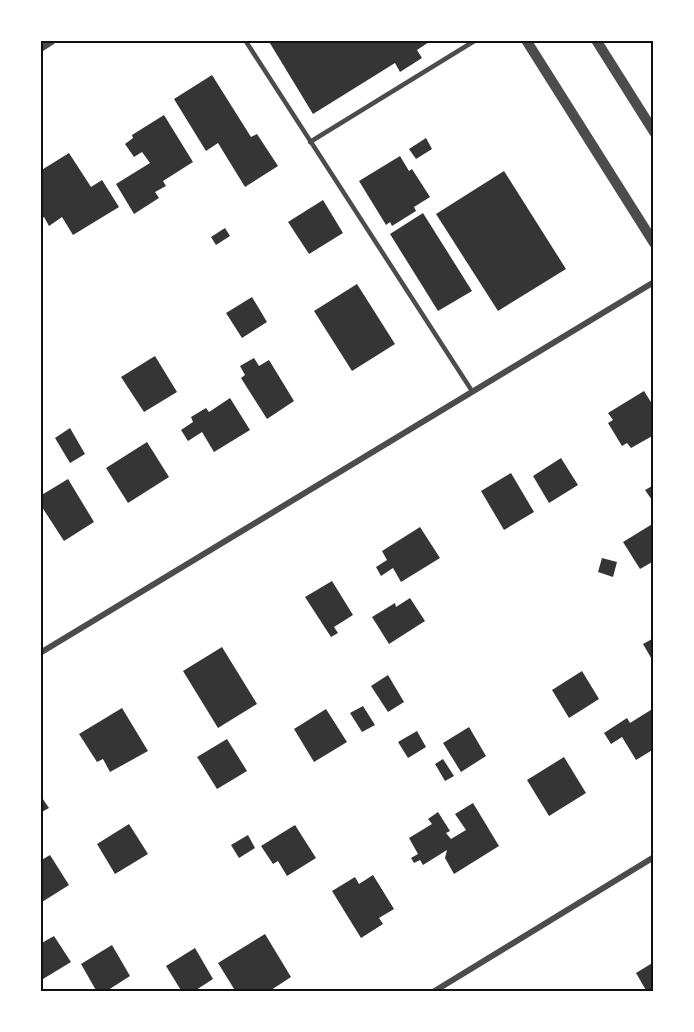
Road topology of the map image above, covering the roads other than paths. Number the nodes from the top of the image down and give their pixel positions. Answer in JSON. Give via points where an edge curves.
{"nodes":[{"id":1,"x":51,"y":40,"type":"edge"},
{"id":2,"x":245,"y":40,"type":"edge"},
{"id":3,"x":476,"y":40,"type":"edge"},
{"id":4,"x":526,"y":40,"type":"edge"},
{"id":5,"x":596,"y":40,"type":"edge"},
{"id":6,"x":40,"y":47,"type":"edge"},
{"id":7,"x":654,"y":132,"type":"edge"},
{"id":8,"x":310,"y":142,"type":"junction"},
{"id":9,"x":654,"y":243,"type":"edge"},
{"id":10,"x":654,"y":282,"type":"edge"},
{"id":11,"x":472,"y":392,"type":"junction"},
{"id":12,"x":40,"y":653,"type":"edge"},
{"id":13,"x":654,"y":857,"type":"edge"},
{"id":14,"x":433,"y":992,"type":"edge"}],
"edges":[{"from":1,"to":6,"type":"street"},
{"from":2,"to":8,"type":"lane"},
{"from":3,"to":8,"type":"lane"},
{"from":4,"to":9,"type":"street"},
{"from":5,"to":7,"type":"street"},
{"from":8,"to":11,"type":"lane"},
{"from":10,"to":11,"type":"street"},
{"from":11,"to":12,"type":"street"},
{"from":13,"to":14,"type":"street"}]}
